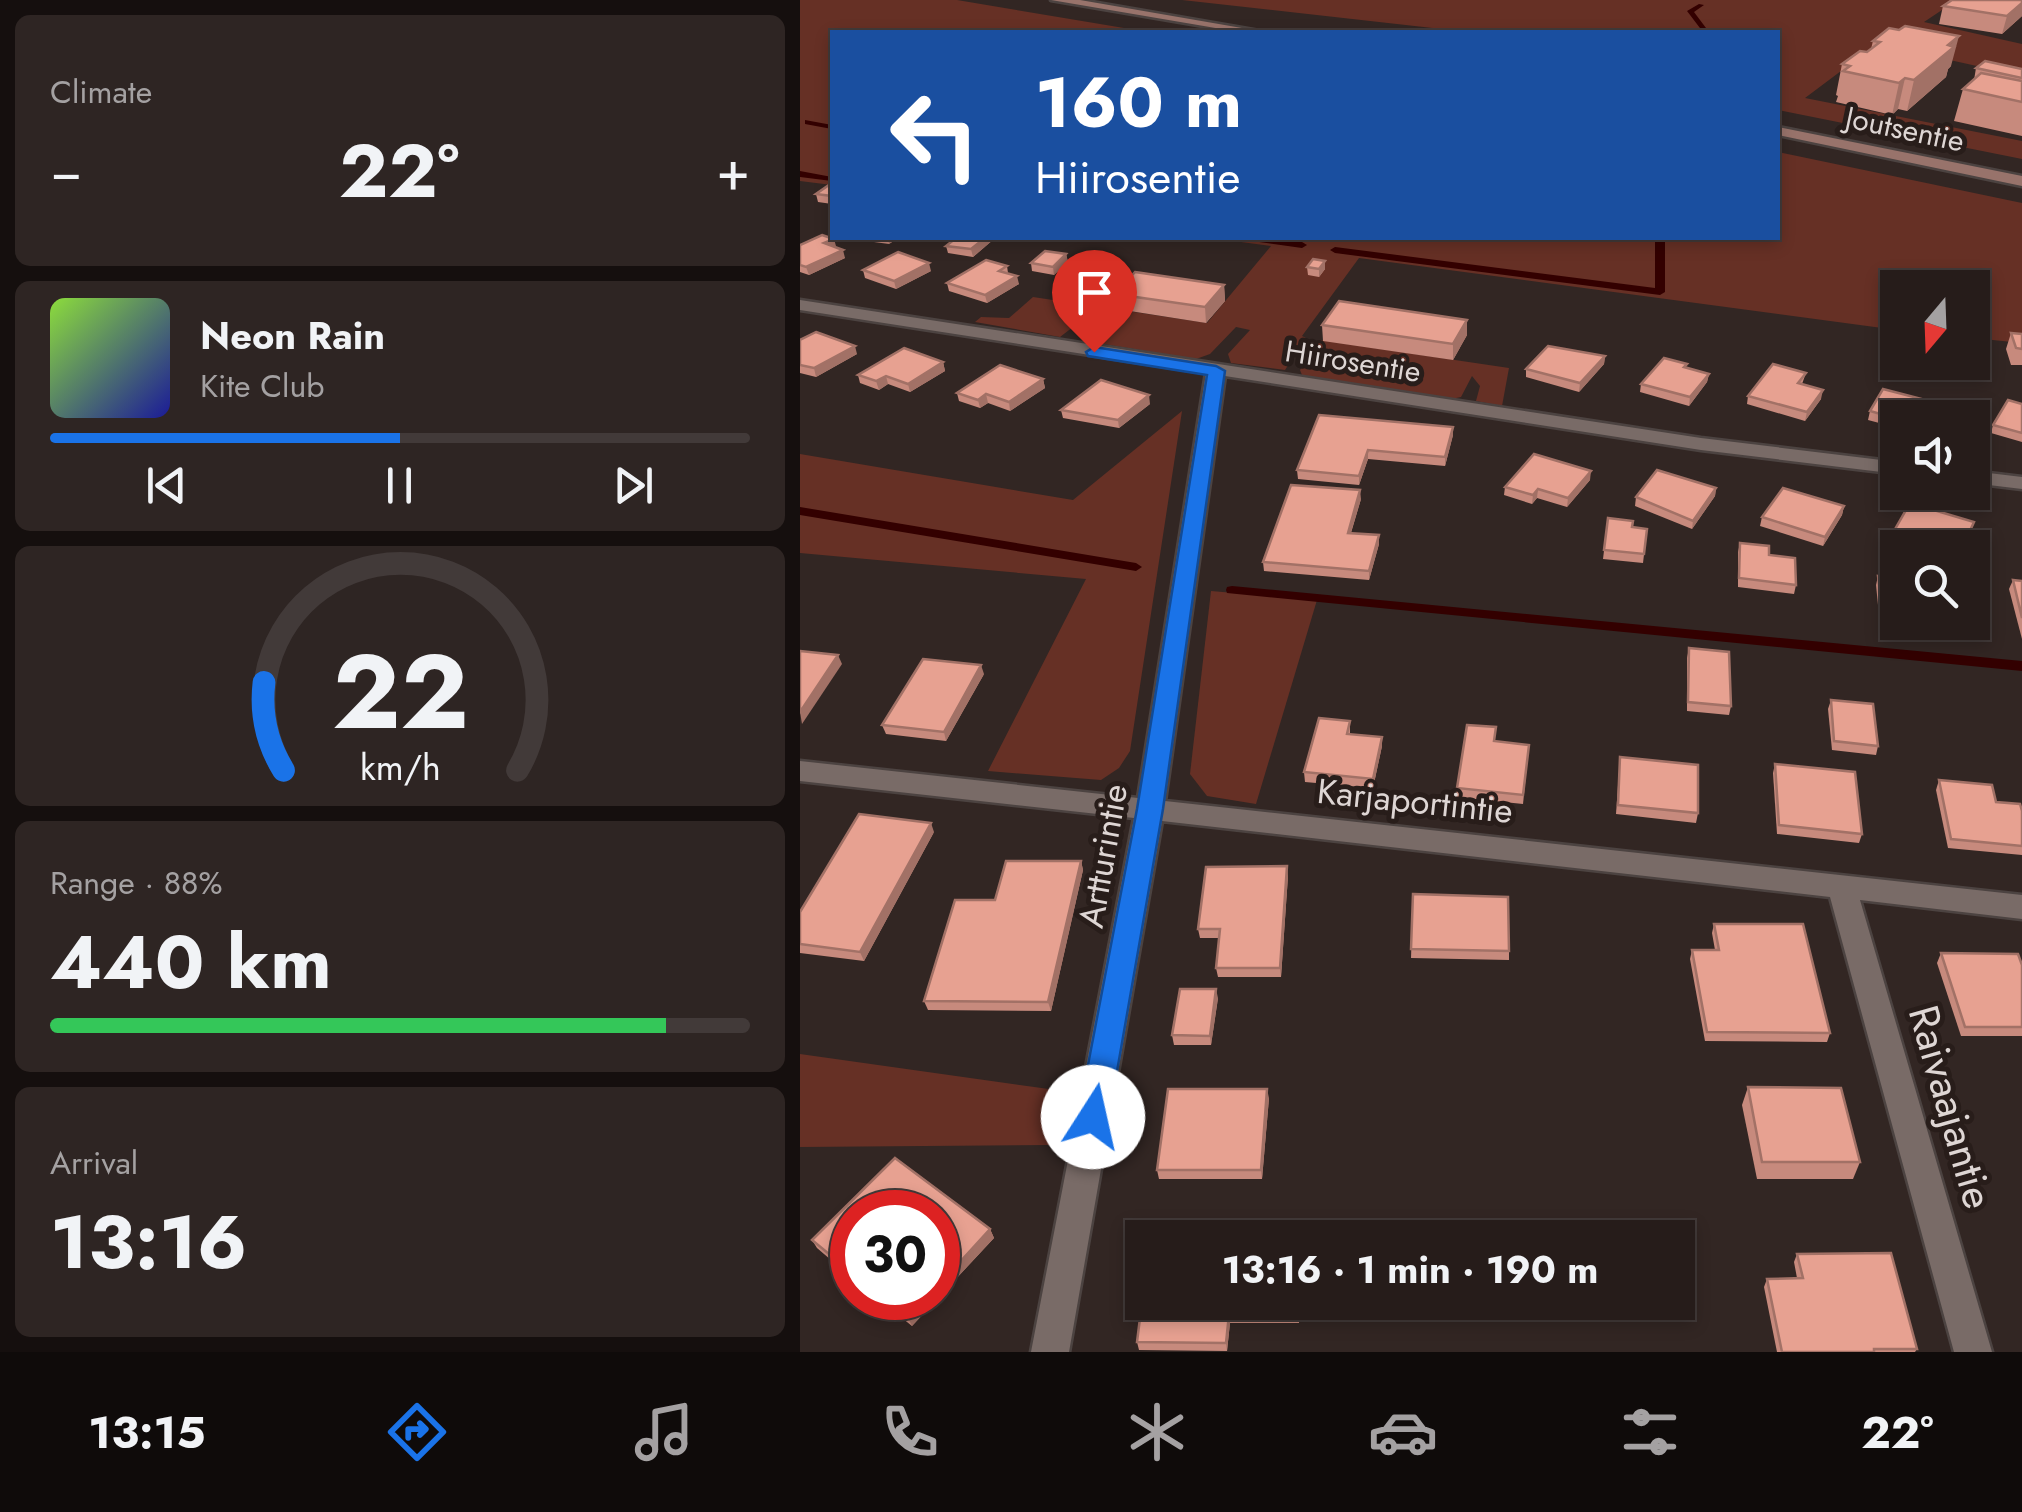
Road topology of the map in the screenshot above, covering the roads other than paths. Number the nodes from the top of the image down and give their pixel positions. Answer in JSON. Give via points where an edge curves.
{"nodes":[{"id":1,"x":1057,"y":0,"type":"edge"},
{"id":2,"x":1246,"y":30,"type":"edge"},
{"id":3,"x":1780,"y":131,"type":"edge"},
{"id":4,"x":2022,"y":181,"type":"edge"},
{"id":5,"x":800,"y":305,"type":"edge"},
{"id":6,"x":1216,"y":371,"type":"junction"},
{"id":7,"x":1880,"y":466,"type":"edge"},
{"id":8,"x":1990,"y":480,"type":"edge"},
{"id":9,"x":2022,"y":483,"type":"edge"},
{"id":10,"x":800,"y":770,"type":"edge"},
{"id":11,"x":1150,"y":809,"type":"junction"},
{"id":12,"x":1842,"y":887,"type":"junction"},
{"id":13,"x":2022,"y":906,"type":"edge"},
{"id":14,"x":1050,"y":1352,"type":"edge"},
{"id":15,"x":1973,"y":1352,"type":"edge"}],
"edges":[{"from":1,"to":2,"type":"main road"},
{"from":3,"to":4,"type":"main road","name":"Joutsentie"},
{"from":5,"to":6,"type":"street","name":"Hiirosentie"},
{"from":6,"to":7,"type":"street","name":"Hiirosentie"},
{"from":6,"to":11,"type":"street","name":"Artturintie"},
{"from":8,"to":9,"type":"street"},
{"from":10,"to":11,"type":"street","name":"Karjaportintie"},
{"from":11,"to":12,"type":"street","name":"Karjaportintie"},
{"from":11,"to":14,"type":"street","name":"Artturintie"},
{"from":12,"to":13,"type":"street","name":"Karjaportintie"},
{"from":12,"to":15,"type":"street","name":"Raivaajantie"}]}
